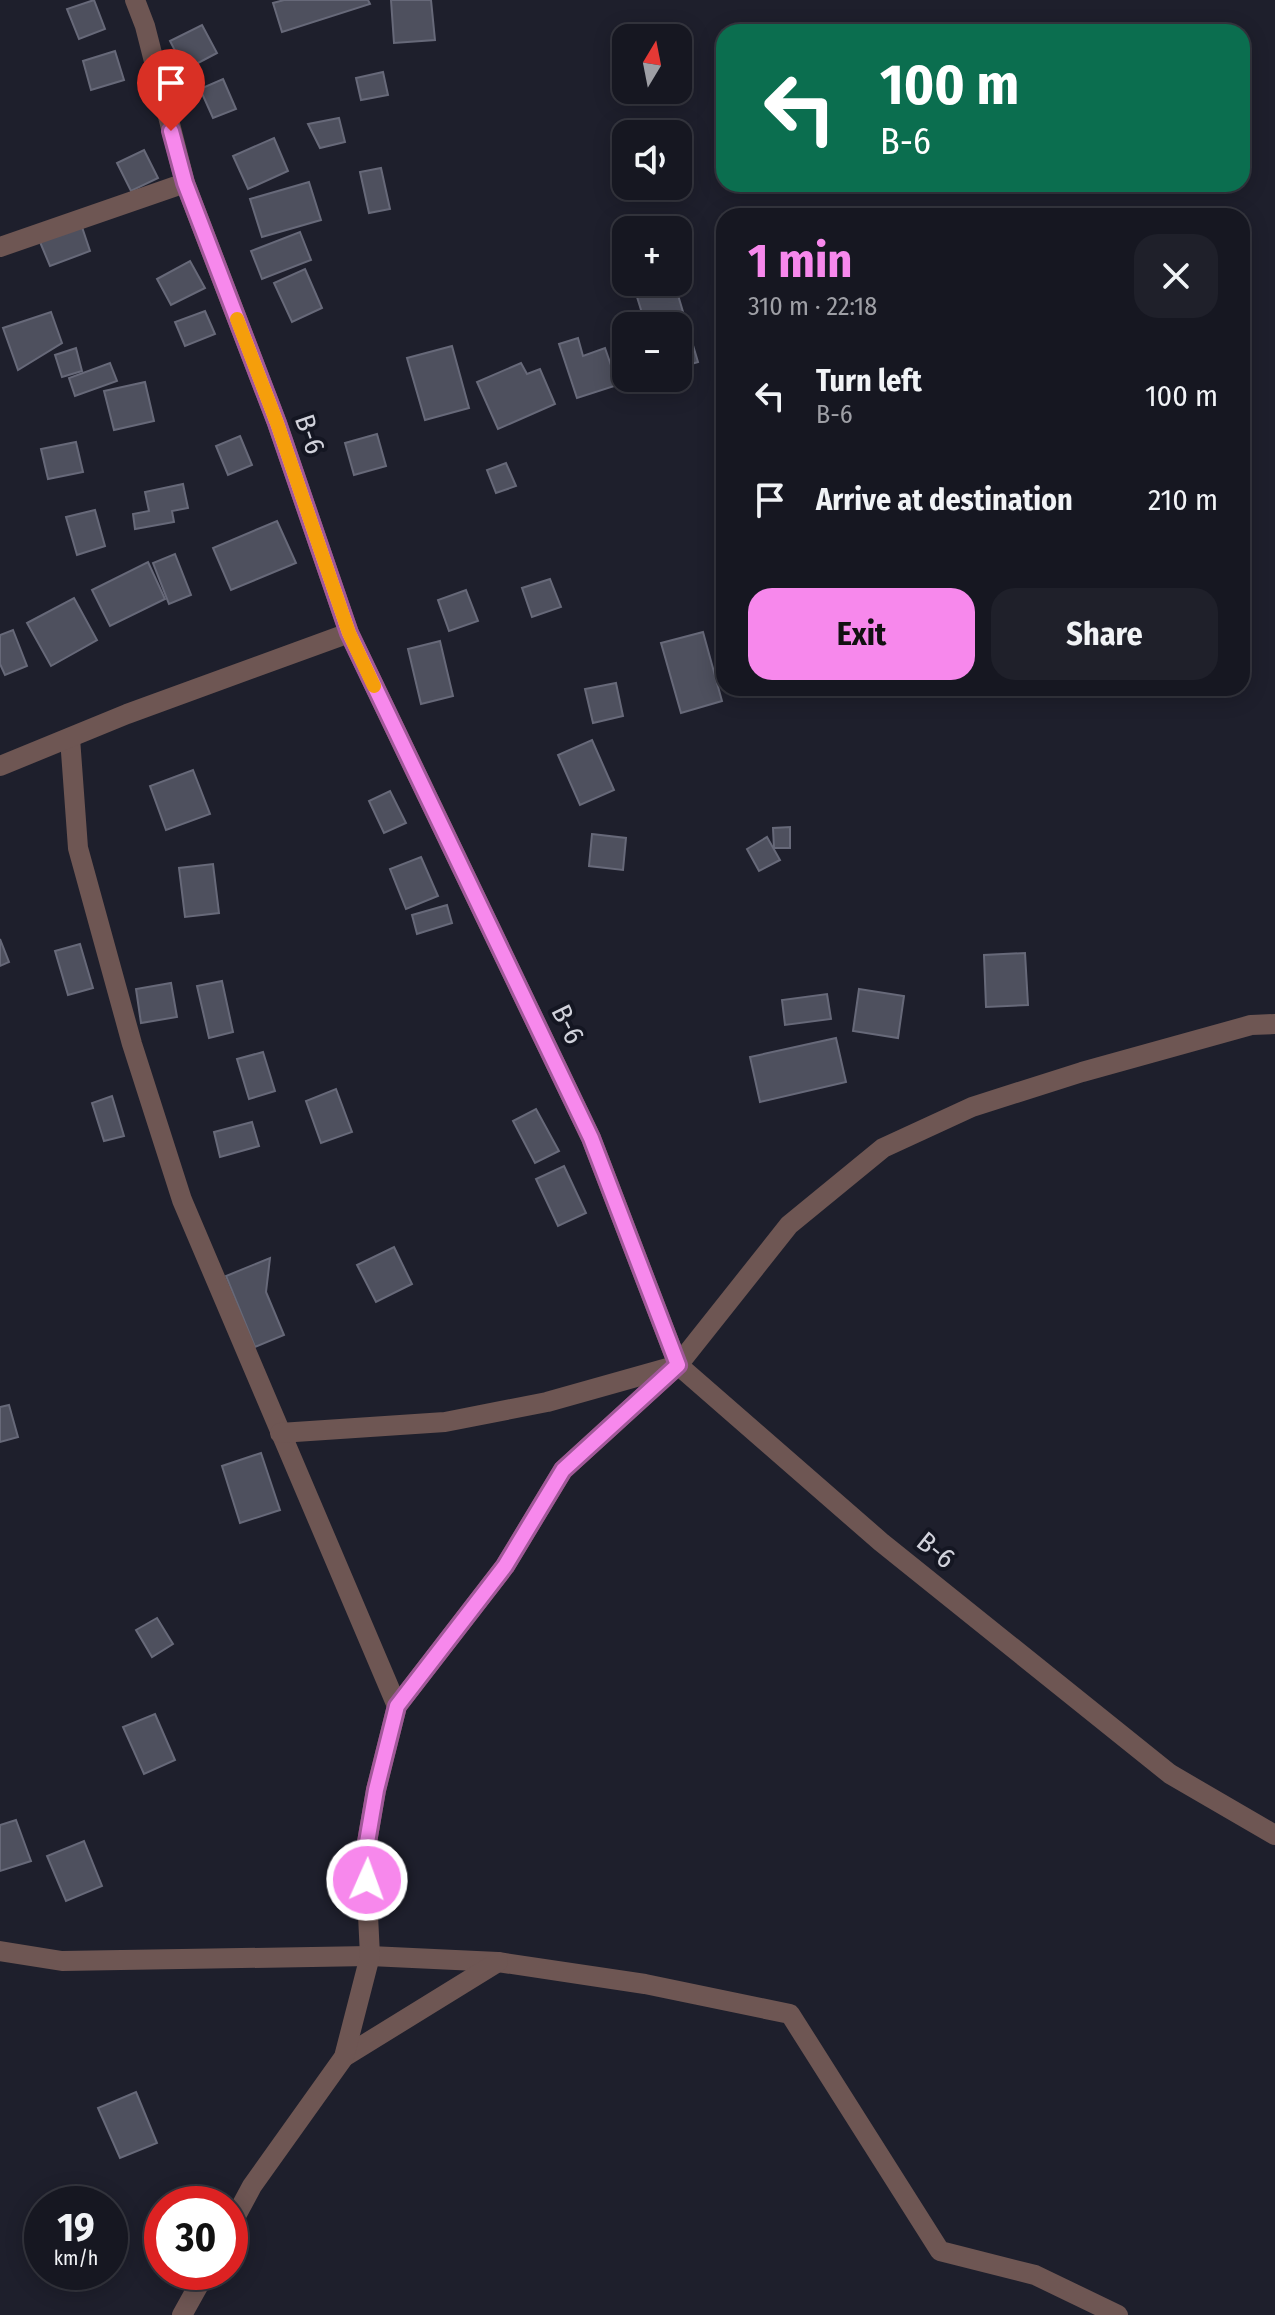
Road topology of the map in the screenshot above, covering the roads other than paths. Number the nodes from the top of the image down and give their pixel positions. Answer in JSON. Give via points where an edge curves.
{"nodes":[{"id":1,"x":135,"y":0,"type":"edge"},
{"id":2,"x":185,"y":183,"type":"junction"},
{"id":3,"x":0,"y":247,"type":"edge"},
{"id":4,"x":349,"y":633,"type":"junction"},
{"id":5,"x":70,"y":738,"type":"junction"},
{"id":6,"x":0,"y":766,"type":"edge"},
{"id":7,"x":1275,"y":1024,"type":"edge"},
{"id":8,"x":678,"y":1365,"type":"junction"},
{"id":9,"x":280,"y":1433,"type":"junction"},
{"id":10,"x":397,"y":1706,"type":"junction"},
{"id":11,"x":1275,"y":1835,"type":"edge"},
{"id":12,"x":0,"y":1951,"type":"edge"},
{"id":13,"x":370,"y":1956,"type":"junction"},
{"id":14,"x":498,"y":1962,"type":"junction"},
{"id":15,"x":344,"y":2057,"type":"junction"},
{"id":16,"x":248,"y":2193,"type":"edge"},
{"id":17,"x":196,"y":2290,"type":"edge"},
{"id":18,"x":182,"y":2315,"type":"edge"},
{"id":19,"x":1118,"y":2315,"type":"edge"}],
"edges":[{"from":1,"to":2,"type":"street","name":"B-6"},
{"from":2,"to":3,"type":"street"},
{"from":2,"to":4,"type":"street","name":"B-6","via":[[277,423]]},
{"from":4,"to":5,"type":"street"},
{"from":4,"to":8,"type":"street","name":"B-6","via":[[591,1138]]},
{"from":5,"to":6,"type":"street"},
{"from":5,"to":9,"type":"street","via":[[78,848],[132,1044],[182,1200]]},
{"from":7,"to":8,"type":"street","via":[[1251,1025],[1082,1072],[972,1107],[883,1148],[789,1225]]},
{"from":8,"to":9,"type":"street","via":[[547,1402],[445,1422]]},
{"from":8,"to":10,"type":"street","via":[[563,1470],[505,1566]]},
{"from":8,"to":11,"type":"street","name":"B-6","via":[[881,1542],[1170,1774]]},
{"from":9,"to":10,"type":"street"},
{"from":10,"to":13,"type":"street","via":[[365,1854]]},
{"from":12,"to":13,"type":"street","via":[[62,1961]]},
{"from":13,"to":14,"type":"street"},
{"from":13,"to":15,"type":"street"},
{"from":14,"to":15,"type":"street"},
{"from":14,"to":19,"type":"street","via":[[645,1984],[790,2014],[940,2251],[1035,2275]]},
{"from":15,"to":16,"type":"street"},
{"from":17,"to":18,"type":"street"}]}
